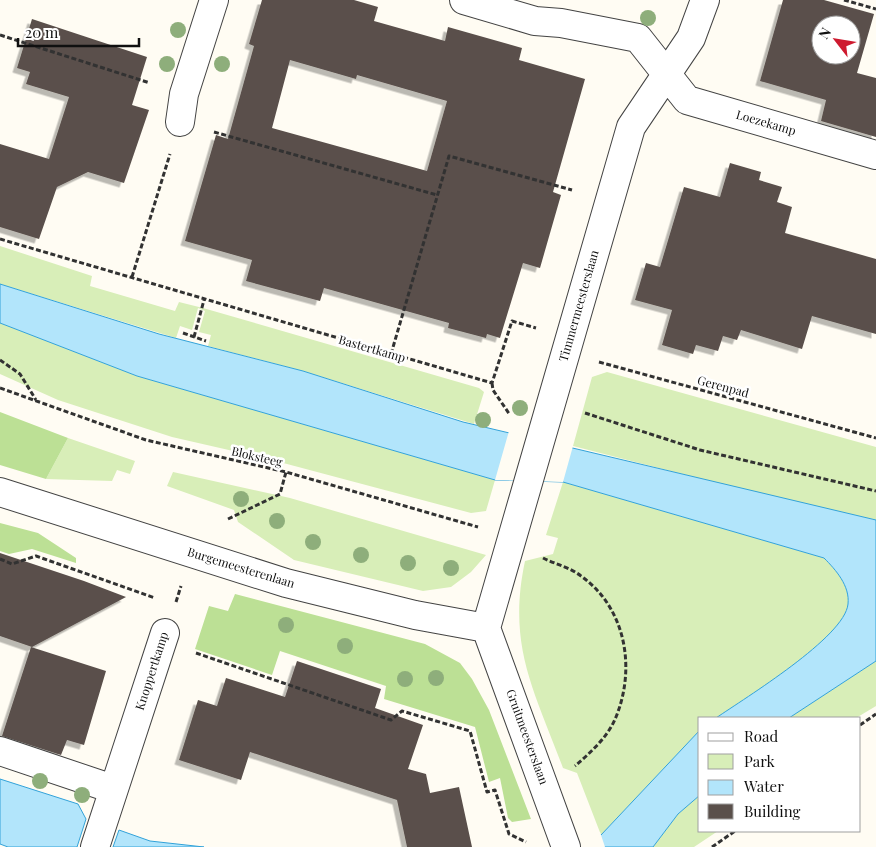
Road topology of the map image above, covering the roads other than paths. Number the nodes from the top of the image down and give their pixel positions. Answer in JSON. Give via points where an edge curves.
{"nodes":[{"id":1,"x":214,"y":0,"type":"edge"},
{"id":2,"x":464,"y":0,"type":"edge"},
{"id":3,"x":705,"y":0,"type":"edge"},
{"id":4,"x":667,"y":74,"type":"junction"},
{"id":5,"x":180,"y":122,"type":"road end"},
{"id":6,"x":876,"y":155,"type":"edge"},
{"id":7,"x":0,"y":492,"type":"edge"},
{"id":8,"x":486,"y":628,"type":"junction"},
{"id":9,"x":163,"y":637,"type":"road end"},
{"id":10,"x":0,"y":752,"type":"edge"},
{"id":11,"x":113,"y":789,"type":"junction"},
{"id":12,"x":566,"y":846,"type":"edge"},
{"id":13,"x":94,"y":847,"type":"edge"}],
"edges":[{"from":1,"to":5,"type":"street","via":[[184,94]]},
{"from":2,"to":4,"type":"street","via":[[535,21],[638,38]]},
{"from":3,"to":4,"type":"street","name":"Timmermeesterslaan","via":[[691,38]]},
{"from":4,"to":6,"type":"street","name":"Loezekamp","via":[[687,100]]},
{"from":4,"to":8,"type":"street","name":"Timmermeesterslaan","via":[[631,127]]},
{"from":7,"to":8,"type":"street","name":"Burgemeesterenlaan","via":[[286,583],[415,615]]},
{"from":8,"to":12,"type":"street","name":"Gruitmeesterslaan"},
{"from":9,"to":11,"type":"street","name":"Knoppertkamp"},
{"from":10,"to":11,"type":"street"},
{"from":11,"to":13,"type":"street","name":"Knoppertkamp"}]}
